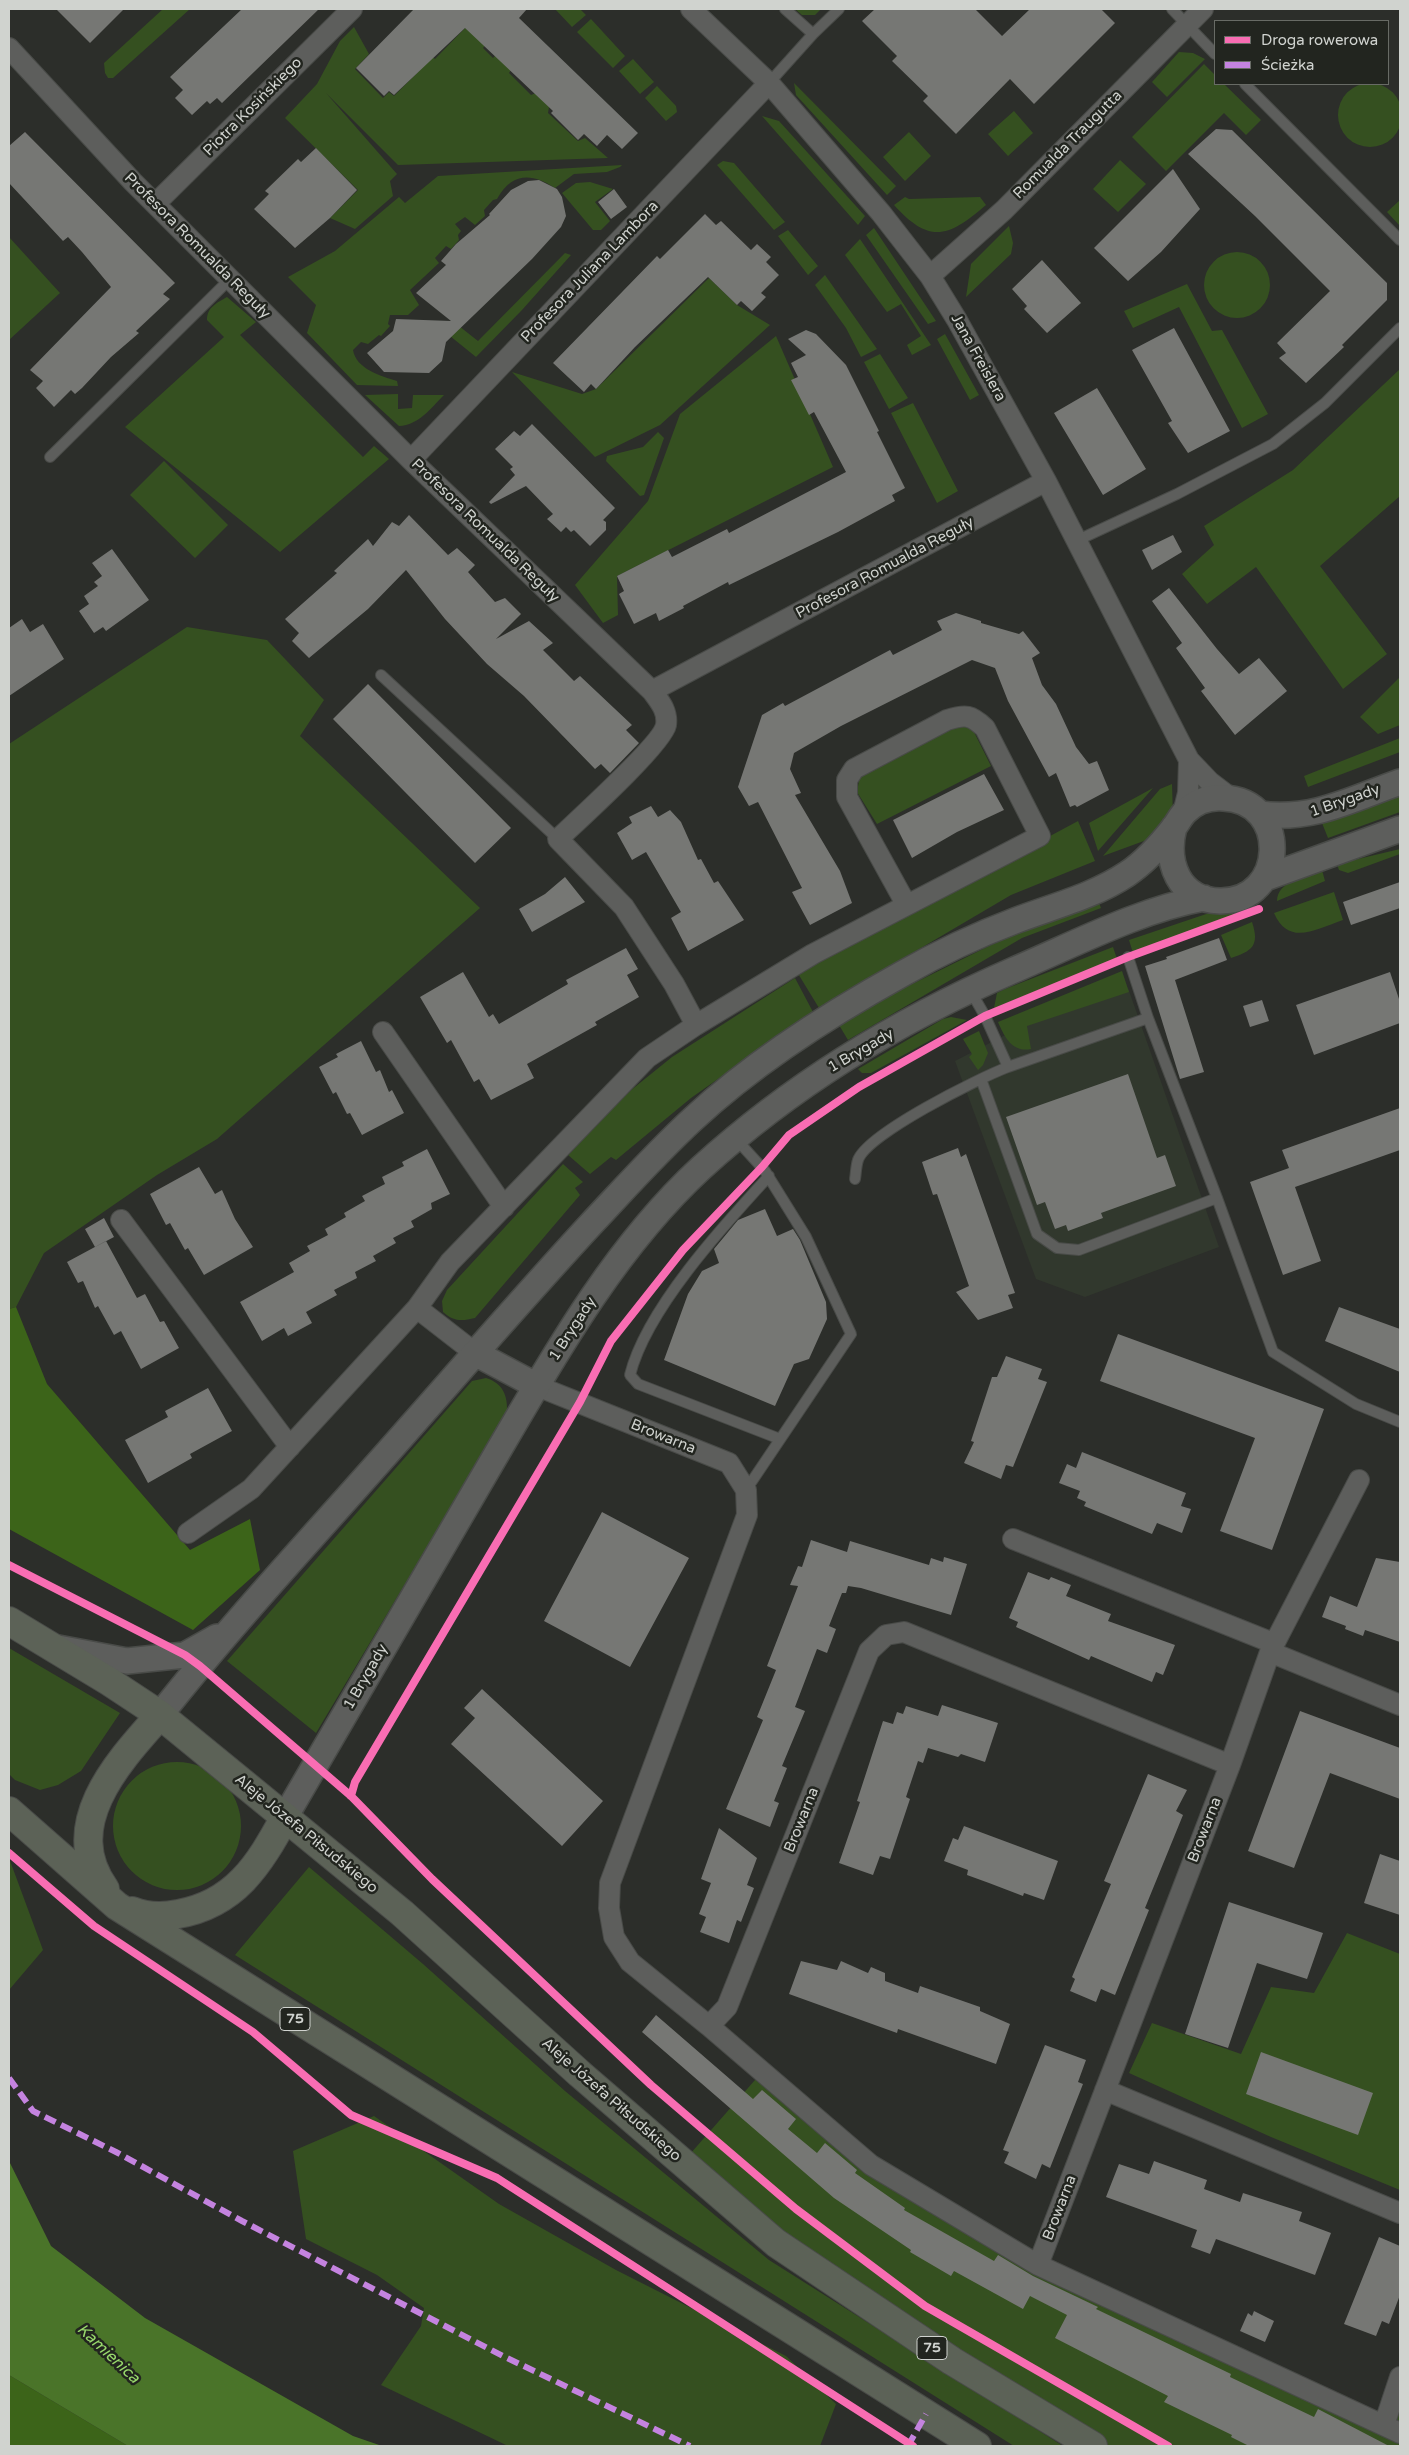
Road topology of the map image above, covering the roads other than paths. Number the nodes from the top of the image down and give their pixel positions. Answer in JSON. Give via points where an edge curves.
{"nodes":[{"id":1,"x":352,"y":9,"type":"edge"},
{"id":2,"x":692,"y":9,"type":"edge"},
{"id":3,"x":785,"y":9,"type":"edge"},
{"id":4,"x":839,"y":9,"type":"edge"},
{"id":5,"x":1172,"y":9,"type":"edge"},
{"id":6,"x":1203,"y":9,"type":"edge"},
{"id":7,"x":1187,"y":25,"type":"junction"},
{"id":8,"x":813,"y":34,"type":"junction"},
{"id":9,"x":9,"y":48,"type":"edge"},
{"id":10,"x":1214,"y":53,"type":"edge"},
{"id":11,"x":769,"y":84,"type":"junction"},
{"id":12,"x":1246,"y":85,"type":"edge"},
{"id":13,"x":155,"y":204,"type":"junction"},
{"id":14,"x":1400,"y":240,"type":"edge"},
{"id":15,"x":930,"y":276,"type":"junction"},
{"id":16,"x":230,"y":280,"type":"junction"},
{"id":17,"x":1400,"y":328,"type":"edge"},
{"id":18,"x":50,"y":458,"type":"dead end"},
{"id":19,"x":411,"y":460,"type":"junction"},
{"id":20,"x":1046,"y":481,"type":"junction"},
{"id":21,"x":1078,"y":540,"type":"junction"},
{"id":22,"x":381,"y":675,"type":"dead end"},
{"id":23,"x":652,"y":691,"type":"junction"},
{"id":24,"x":1189,"y":760,"type":"junction"},
{"id":25,"x":1400,"y":782,"type":"edge"},
{"id":26,"x":1231,"y":798,"type":"junction"},
{"id":27,"x":1260,"y":814,"type":"junction"},
{"id":28,"x":1179,"y":820,"type":"junction"},
{"id":29,"x":1400,"y":828,"type":"edge"},
{"id":30,"x":558,"y":839,"type":"junction"},
{"id":31,"x":1264,"y":878,"type":"junction"},
{"id":32,"x":1204,"y":898,"type":"junction"},
{"id":33,"x":906,"y":904,"type":"junction"},
{"id":34,"x":1128,"y":957,"type":"dead end"},
{"id":35,"x":970,"y":990,"type":"junction"},
{"id":36,"x":1148,"y":1018,"type":"junction"},
{"id":37,"x":696,"y":1025,"type":"junction"},
{"id":38,"x":383,"y":1032,"type":"dead end"},
{"id":39,"x":1008,"y":1067,"type":"junction"},
{"id":40,"x":981,"y":1079,"type":"junction"},
{"id":41,"x":736,"y":1140,"type":"junction"},
{"id":42,"x":768,"y":1176,"type":"junction"},
{"id":43,"x":855,"y":1179,"type":"dead end"},
{"id":44,"x":1217,"y":1198,"type":"junction"},
{"id":45,"x":504,"y":1207,"type":"junction"},
{"id":46,"x":121,"y":1220,"type":"dead end"},
{"id":47,"x":417,"y":1308,"type":"junction"},
{"id":48,"x":475,"y":1353,"type":"junction"},
{"id":49,"x":537,"y":1386,"type":"junction"},
{"id":50,"x":1400,"y":1422,"type":"edge"},
{"id":51,"x":780,"y":1439,"type":"junction"},
{"id":52,"x":290,"y":1447,"type":"junction"},
{"id":53,"x":1359,"y":1480,"type":"dead end"},
{"id":54,"x":746,"y":1490,"type":"junction"},
{"id":55,"x":188,"y":1533,"type":"dead end"},
{"id":56,"x":1013,"y":1539,"type":"dead end"},
{"id":57,"x":9,"y":1621,"type":"edge"},
{"id":58,"x":234,"y":1626,"type":"junction"},
{"id":59,"x":53,"y":1647,"type":"junction"},
{"id":60,"x":1271,"y":1648,"type":"junction"},
{"id":61,"x":1400,"y":1705,"type":"edge"},
{"id":62,"x":160,"y":1715,"type":"junction"},
{"id":63,"x":1230,"y":1765,"type":"junction"},
{"id":64,"x":9,"y":1811,"type":"edge"},
{"id":65,"x":285,"y":1817,"type":"junction"},
{"id":66,"x":117,"y":1906,"type":"junction"},
{"id":67,"x":709,"y":2026,"type":"junction"},
{"id":68,"x":1105,"y":2090,"type":"junction"},
{"id":69,"x":1400,"y":2213,"type":"edge"},
{"id":70,"x":1038,"y":2264,"type":"junction"},
{"id":71,"x":1400,"y":2377,"type":"edge"},
{"id":72,"x":1392,"y":2429,"type":"edge"},
{"id":73,"x":978,"y":2446,"type":"edge"},
{"id":74,"x":1093,"y":2446,"type":"edge"}],
"edges":[{"from":1,"to":13,"type":"street","name":"Piotra Kosińskiego"},
{"from":2,"to":11,"type":"street","name":"Jana Freislera"},
{"from":3,"to":8,"type":"lane"},
{"from":4,"to":8,"type":"lane"},
{"from":5,"to":7,"type":"lane"},
{"from":6,"to":7,"type":"street","name":"Romualda Traugutta"},
{"from":7,"to":10,"type":"lane"},
{"from":7,"to":15,"type":"street","name":"Romualda Traugutta","via":[[1004,210]]},
{"from":8,"to":11,"type":"lane"},
{"from":9,"to":13,"type":"street","name":"Profesora Romualda Reguły"},
{"from":11,"to":15,"type":"street","name":"Jana Freislera","via":[[881,213]]},
{"from":11,"to":19,"type":"street","name":"Profesora Juliana Lambora"},
{"from":12,"to":14,"type":"lane"},
{"from":13,"to":16,"type":"street","name":"Profesora Romualda Reguły"},
{"from":15,"to":20,"type":"street","name":"Jana Freislera"},
{"from":16,"to":18,"type":"lane"},
{"from":16,"to":19,"type":"street","name":"Profesora Romualda Reguły"},
{"from":17,"to":21,"type":"lane","via":[[1325,403],[1273,444]]},
{"from":19,"to":23,"type":"street","name":"Profesora Romualda Reguły"},
{"from":20,"to":21,"type":"street","name":"Jana Freislera"},
{"from":20,"to":23,"type":"street","name":"Profesora Romualda Reguły"},
{"from":21,"to":24,"type":"street","name":"Jana Freislera"},
{"from":22,"to":30,"type":"lane"},
{"from":23,"to":30,"type":"street","via":[[666,712],[666,727],[650,748]]},
{"from":24,"to":26,"type":"street","name":"Jana Freislera"},
{"from":24,"to":28,"type":"street","name":"Jana Freislera","via":[[1188,793]]},
{"from":25,"to":27,"type":"street","name":"1 Brygady","via":[[1310,814],[1283,817]]},
{"from":26,"to":27,"type":"street"},
{"from":26,"to":28,"type":"street","via":[[1213,798],[1197,803]]},
{"from":27,"to":31,"type":"street","via":[[1269,828],[1273,845],[1272,862]]},
{"from":28,"to":32,"type":"street","via":[[1170,852],[1171,861],[1177,877]]},
{"from":28,"to":48,"type":"street","via":[[1148,856],[1122,877],[1102,888],[1009,923],[906,971],[826,1018],[758,1066],[694,1118],[617,1196]]},
{"from":29,"to":31,"type":"street"},
{"from":30,"to":37,"type":"street","via":[[624,907],[674,984]]},
{"from":31,"to":32,"type":"street","via":[[1253,890],[1238,898],[1221,901]]},
{"from":32,"to":35,"type":"street","name":"1 Brygady","via":[[1149,912]]},
{"from":33,"to":33,"type":"street","via":[[846,796],[847,780],[854,769],[963,715],[985,728],[1040,836]]},
{"from":33,"to":37,"type":"street","via":[[813,954]]},
{"from":34,"to":36,"type":"lane"},
{"from":35,"to":39,"type":"lane"},
{"from":35,"to":41,"type":"street","name":"1 Brygady","via":[[846,1058],[765,1115]]},
{"from":36,"to":39,"type":"lane"},
{"from":36,"to":44,"type":"lane"},
{"from":37,"to":45,"type":"street","via":[[647,1058]]},
{"from":38,"to":45,"type":"street"},
{"from":39,"to":40,"type":"lane"},
{"from":40,"to":43,"type":"lane","via":[[936,1101],[879,1139],[858,1159]]},
{"from":40,"to":44,"type":"lane","via":[[1037,1234],[1057,1248],[1079,1250]]},
{"from":41,"to":42,"type":"lane"},
{"from":41,"to":49,"type":"street","name":"1 Brygady","via":[[700,1169],[626,1248]]},
{"from":42,"to":51,"type":"lane","via":[[806,1236],[851,1334]]},
{"from":42,"to":51,"type":"lane","via":[[683,1277],[635,1355],[630,1375],[638,1384]]},
{"from":44,"to":50,"type":"lane","via":[[1273,1352],[1356,1404]]},
{"from":45,"to":47,"type":"street","via":[[450,1262]]},
{"from":46,"to":52,"type":"street"},
{"from":47,"to":48,"type":"street"},
{"from":47,"to":52,"type":"street"},
{"from":48,"to":49,"type":"street"},
{"from":48,"to":58,"type":"street"},
{"from":49,"to":54,"type":"street","name":"Browarna","via":[[728,1462]]},
{"from":49,"to":65,"type":"street","name":"1 Brygady"},
{"from":51,"to":54,"type":"lane"},
{"from":52,"to":55,"type":"street","via":[[251,1489]]},
{"from":53,"to":60,"type":"street"},
{"from":54,"to":67,"type":"street","via":[[747,1515],[610,1883],[609,1908],[614,1936],[630,1962]]},
{"from":56,"to":60,"type":"street"},
{"from":57,"to":59,"type":"main road","name":"Aleje Józefa Piłsudskiego","number":"75"},
{"from":58,"to":59,"type":"street","via":[[185,1655],[127,1661]]},
{"from":58,"to":62,"type":"street"},
{"from":59,"to":62,"type":"main road","name":"Aleje Józefa Piłsudskiego","number":"75"},
{"from":60,"to":61,"type":"street"},
{"from":60,"to":63,"type":"street"},
{"from":62,"to":65,"type":"main road","name":"Aleje Józefa Piłsudskiego","number":"75"},
{"from":62,"to":66,"type":"main road","via":[[110,1777],[96,1802],[87,1832],[88,1851],[98,1880]]},
{"from":63,"to":67,"type":"street","name":"Browarna","via":[[904,1632],[886,1635],[869,1651],[727,2007]]},
{"from":63,"to":68,"type":"street","name":"Browarna"},
{"from":64,"to":66,"type":"main road","number":"75"},
{"from":65,"to":66,"type":"main road","name":"1 Brygady","via":[[255,1866],[229,1894],[212,1904],[167,1916],[143,1915]]},
{"from":65,"to":74,"type":"main road","name":"Aleje Józefa Piłsudskiego","number":"75","via":[[402,1912],[580,2074],[776,2242],[952,2361]]},
{"from":66,"to":73,"type":"main road","number":"75"},
{"from":67,"to":70,"type":"street","via":[[871,2165]]},
{"from":68,"to":69,"type":"street"},
{"from":68,"to":70,"type":"street","name":"Browarna"},
{"from":70,"to":72,"type":"street"},
{"from":71,"to":72,"type":"street"}]}
